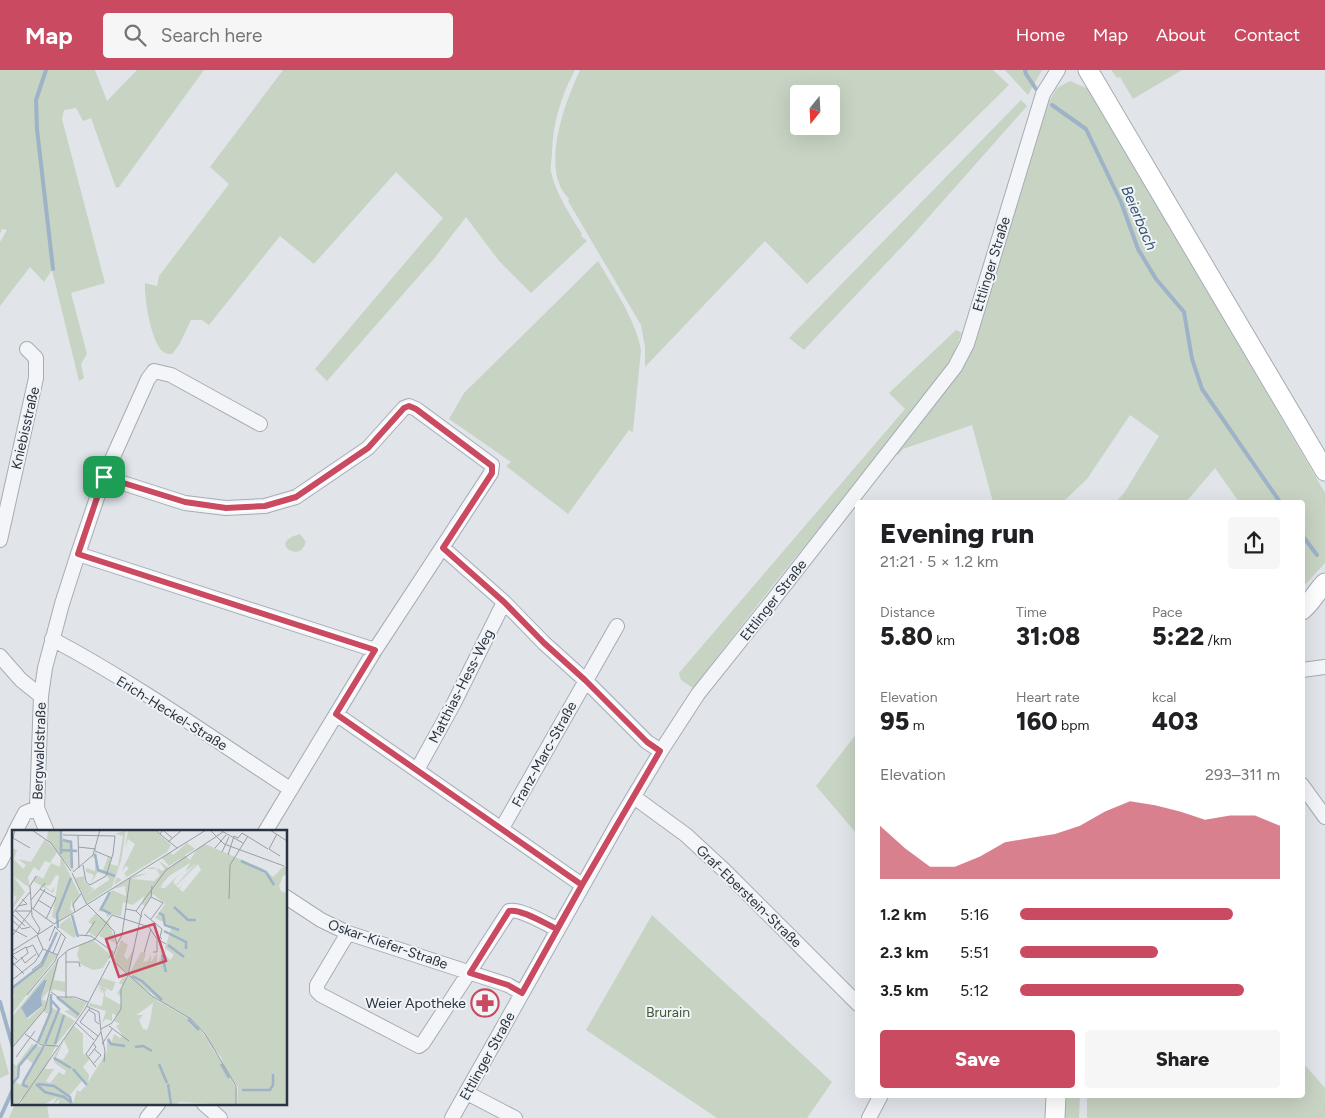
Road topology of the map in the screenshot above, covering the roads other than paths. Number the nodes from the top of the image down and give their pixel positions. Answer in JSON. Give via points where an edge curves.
{"nodes":[{"id":1,"x":1058,"y":70,"type":"edge"},
{"id":2,"x":1088,"y":70,"type":"edge"},
{"id":3,"x":27,"y":349,"type":"dead end"},
{"id":4,"x":260,"y":424,"type":"dead end"},
{"id":5,"x":1325,"y":471,"type":"edge"},
{"id":6,"x":104,"y":477,"type":"junction"},
{"id":7,"x":0,"y":540,"type":"edge"},
{"id":8,"x":443,"y":548,"type":"junction"},
{"id":9,"x":78,"y":554,"type":"junction"},
{"id":10,"x":1325,"y":584,"type":"edge"},
{"id":11,"x":504,"y":602,"type":"junction"},
{"id":12,"x":1313,"y":603,"type":"edge"},
{"id":13,"x":617,"y":626,"type":"dead end"},
{"id":14,"x":52,"y":639,"type":"junction"},
{"id":15,"x":375,"y":650,"type":"junction"},
{"id":16,"x":0,"y":656,"type":"edge"},
{"id":17,"x":1325,"y":667,"type":"edge"},
{"id":18,"x":1305,"y":670,"type":"edge"},
{"id":19,"x":585,"y":680,"type":"junction"},
{"id":20,"x":41,"y":696,"type":"junction"},
{"id":21,"x":336,"y":714,"type":"junction"},
{"id":22,"x":660,"y":751,"type":"junction"},
{"id":23,"x":417,"y":770,"type":"junction"},
{"id":24,"x":290,"y":789,"type":"junction"},
{"id":25,"x":1305,"y":790,"type":"edge"},
{"id":26,"x":634,"y":797,"type":"junction"},
{"id":27,"x":37,"y":808,"type":"junction"},
{"id":28,"x":1325,"y":816,"type":"edge"},
{"id":29,"x":502,"y":828,"type":"junction"},
{"id":30,"x":17,"y":830,"type":"edge"},
{"id":31,"x":46,"y":830,"type":"edge"},
{"id":32,"x":266,"y":830,"type":"edge"},
{"id":33,"x":12,"y":839,"type":"edge"},
{"id":34,"x":0,"y":862,"type":"edge"},
{"id":35,"x":582,"y":885,"type":"junction"},
{"id":36,"x":288,"y":898,"type":"edge"},
{"id":37,"x":557,"y":929,"type":"junction"},
{"id":38,"x":348,"y":933,"type":"junction"},
{"id":39,"x":470,"y":973,"type":"junction"},
{"id":40,"x":522,"y":993,"type":"junction"},
{"id":41,"x":855,"y":1001,"type":"edge"},
{"id":42,"x":467,"y":1093,"type":"junction"},
{"id":43,"x":879,"y":1098,"type":"edge"},
{"id":44,"x":156,"y":1106,"type":"edge"},
{"id":45,"x":206,"y":1106,"type":"edge"},
{"id":46,"x":147,"y":1118,"type":"edge"},
{"id":47,"x":220,"y":1118,"type":"edge"},
{"id":48,"x":452,"y":1118,"type":"edge"},
{"id":49,"x":515,"y":1118,"type":"edge"},
{"id":50,"x":869,"y":1118,"type":"edge"}],
"edges":[{"from":1,"to":22,"type":"street","name":"Ettlinger Straße","via":[[1043,94],[967,344],[955,367],[707,681]]},
{"from":2,"to":5,"type":"street"},
{"from":3,"to":7,"type":"street","name":"Kniebisstraße","via":[[36,358],[36,378]]},
{"from":4,"to":6,"type":"street","via":[[171,374],[154,371]]},
{"from":6,"to":8,"type":"street","via":[[185,502],[226,508],[265,506],[296,497],[368,448],[409,406],[492,466],[492,473]]},
{"from":6,"to":9,"type":"street"},
{"from":8,"to":11,"type":"street"},
{"from":8,"to":15,"type":"street"},
{"from":9,"to":14,"type":"street"},
{"from":9,"to":15,"type":"street"},
{"from":10,"to":12,"type":"street"},
{"from":11,"to":19,"type":"street"},
{"from":11,"to":23,"type":"street","name":"Matthias-Hess-Weg"},
{"from":13,"to":19,"type":"street","name":"Franz-Marc-Straße"},
{"from":14,"to":20,"type":"street"},
{"from":14,"to":24,"type":"street","name":"Erich-Heckel-Straße","via":[[156,701]]},
{"from":15,"to":21,"type":"street"},
{"from":16,"to":20,"type":"street","name":"Bergwaldstraße","via":[[21,680]]},
{"from":17,"to":18,"type":"street"},
{"from":19,"to":22,"type":"street"},
{"from":19,"to":29,"type":"street","name":"Franz-Marc-Straße"},
{"from":20,"to":27,"type":"street","name":"Bergwaldstraße"},
{"from":21,"to":23,"type":"street"},
{"from":21,"to":24,"type":"street"},
{"from":22,"to":26,"type":"street","name":"Ettlinger Straße"},
{"from":23,"to":29,"type":"street"},
{"from":24,"to":32,"type":"street"},
{"from":25,"to":28,"type":"street"},
{"from":26,"to":35,"type":"street","name":"Ettlinger Straße"},
{"from":26,"to":41,"type":"street","name":"Graf-Eberstein-Straße","via":[[692,841]]},
{"from":27,"to":30,"type":"street","via":[[25,813]]},
{"from":27,"to":31,"type":"street","name":"Bergwaldstraße"},
{"from":29,"to":35,"type":"street"},
{"from":33,"to":34,"type":"street"},
{"from":35,"to":37,"type":"street","name":"Ettlinger Straße"},
{"from":36,"to":38,"type":"street","name":"Oskar-Kiefer-Straße"},
{"from":37,"to":39,"type":"street","via":[[520,912],[509,911]]},
{"from":37,"to":40,"type":"street","name":"Ettlinger Straße"},
{"from":38,"to":39,"type":"street","name":"Oskar-Kiefer-Straße"},
{"from":38,"to":39,"type":"street","via":[[317,991],[419,1046]]},
{"from":39,"to":40,"type":"street","name":"Oskar-Kiefer-Straße"},
{"from":40,"to":42,"type":"street","name":"Ettlinger Straße"},
{"from":42,"to":48,"type":"street","name":"Ettlinger Straße"},
{"from":42,"to":49,"type":"street"},
{"from":43,"to":50,"type":"street"},
{"from":44,"to":46,"type":"street"},
{"from":45,"to":47,"type":"street"}]}
